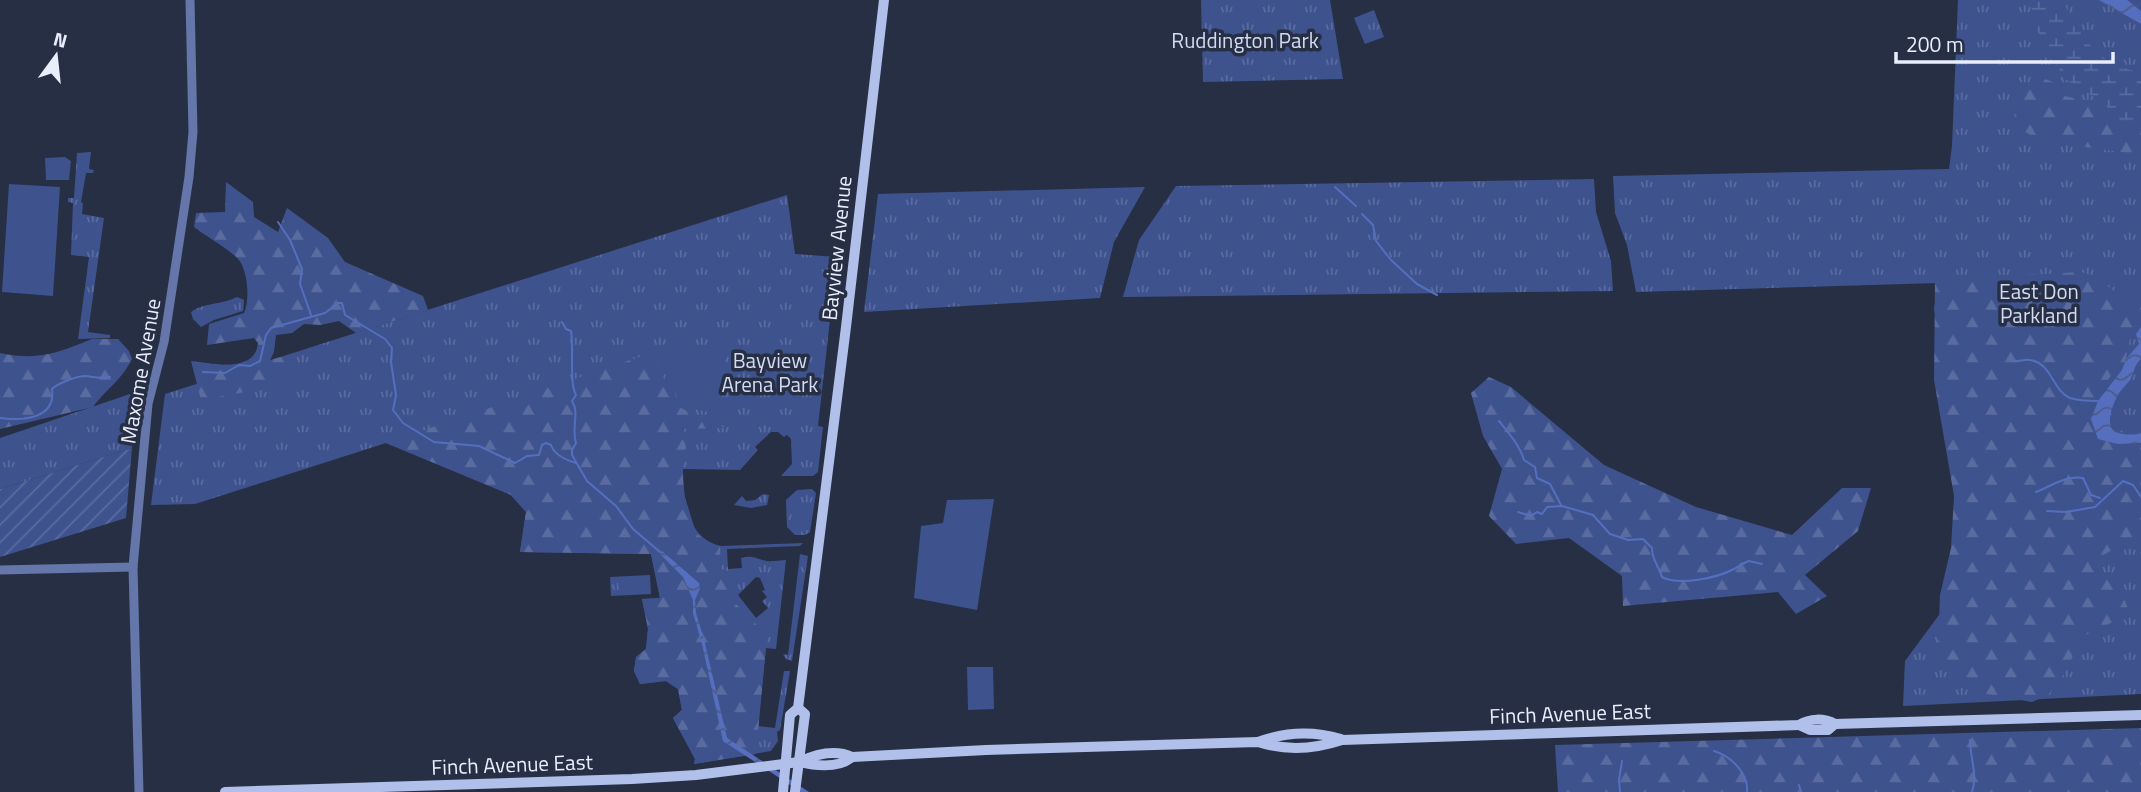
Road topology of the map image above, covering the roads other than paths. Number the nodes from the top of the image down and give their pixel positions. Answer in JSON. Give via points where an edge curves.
{"nodes":[{"id":1,"x":190,"y":0,"type":"edge"},
{"id":2,"x":884,"y":0,"type":"edge"},
{"id":3,"x":133,"y":567,"type":"junction"},
{"id":4,"x":0,"y":570,"type":"edge"},
{"id":5,"x":798,"y":708,"type":"junction"},
{"id":6,"x":2141,"y":715,"type":"edge"},
{"id":7,"x":799,"y":761,"type":"junction"},
{"id":8,"x":785,"y":763,"type":"junction"},
{"id":9,"x":139,"y":792,"type":"edge"},
{"id":10,"x":225,"y":792,"type":"edge"},
{"id":11,"x":783,"y":792,"type":"edge"},
{"id":12,"x":795,"y":792,"type":"edge"}],
"edges":[{"from":1,"to":3,"type":"street","name":"Maxome Avenue","via":[[193,132],[189,177],[164,342],[148,404]]},
{"from":2,"to":5,"type":"main road","name":"Bayview Avenue"},
{"from":3,"to":4,"type":"street"},
{"from":3,"to":9,"type":"street","name":"Maxome Avenue"},
{"from":5,"to":7,"type":"main road","name":"Bayview Avenue","via":[[805,715]]},
{"from":5,"to":8,"type":"main road","name":"Bayview Avenue","via":[[790,715]]},
{"from":6,"to":7,"type":"main road","name":"Finch Avenue East","via":[[1835,723],[1828,730],[1799,725],[1342,740],[1322,746],[1276,748],[1258,742],[852,757],[816,754]]},
{"from":7,"to":8,"type":"main road","name":"Finch Avenue East"},
{"from":7,"to":12,"type":"main road","name":"Bayview Avenue"},
{"from":8,"to":10,"type":"main road","name":"Finch Avenue East","via":[[632,779]]},
{"from":8,"to":11,"type":"main road","name":"Bayview Avenue"}]}
